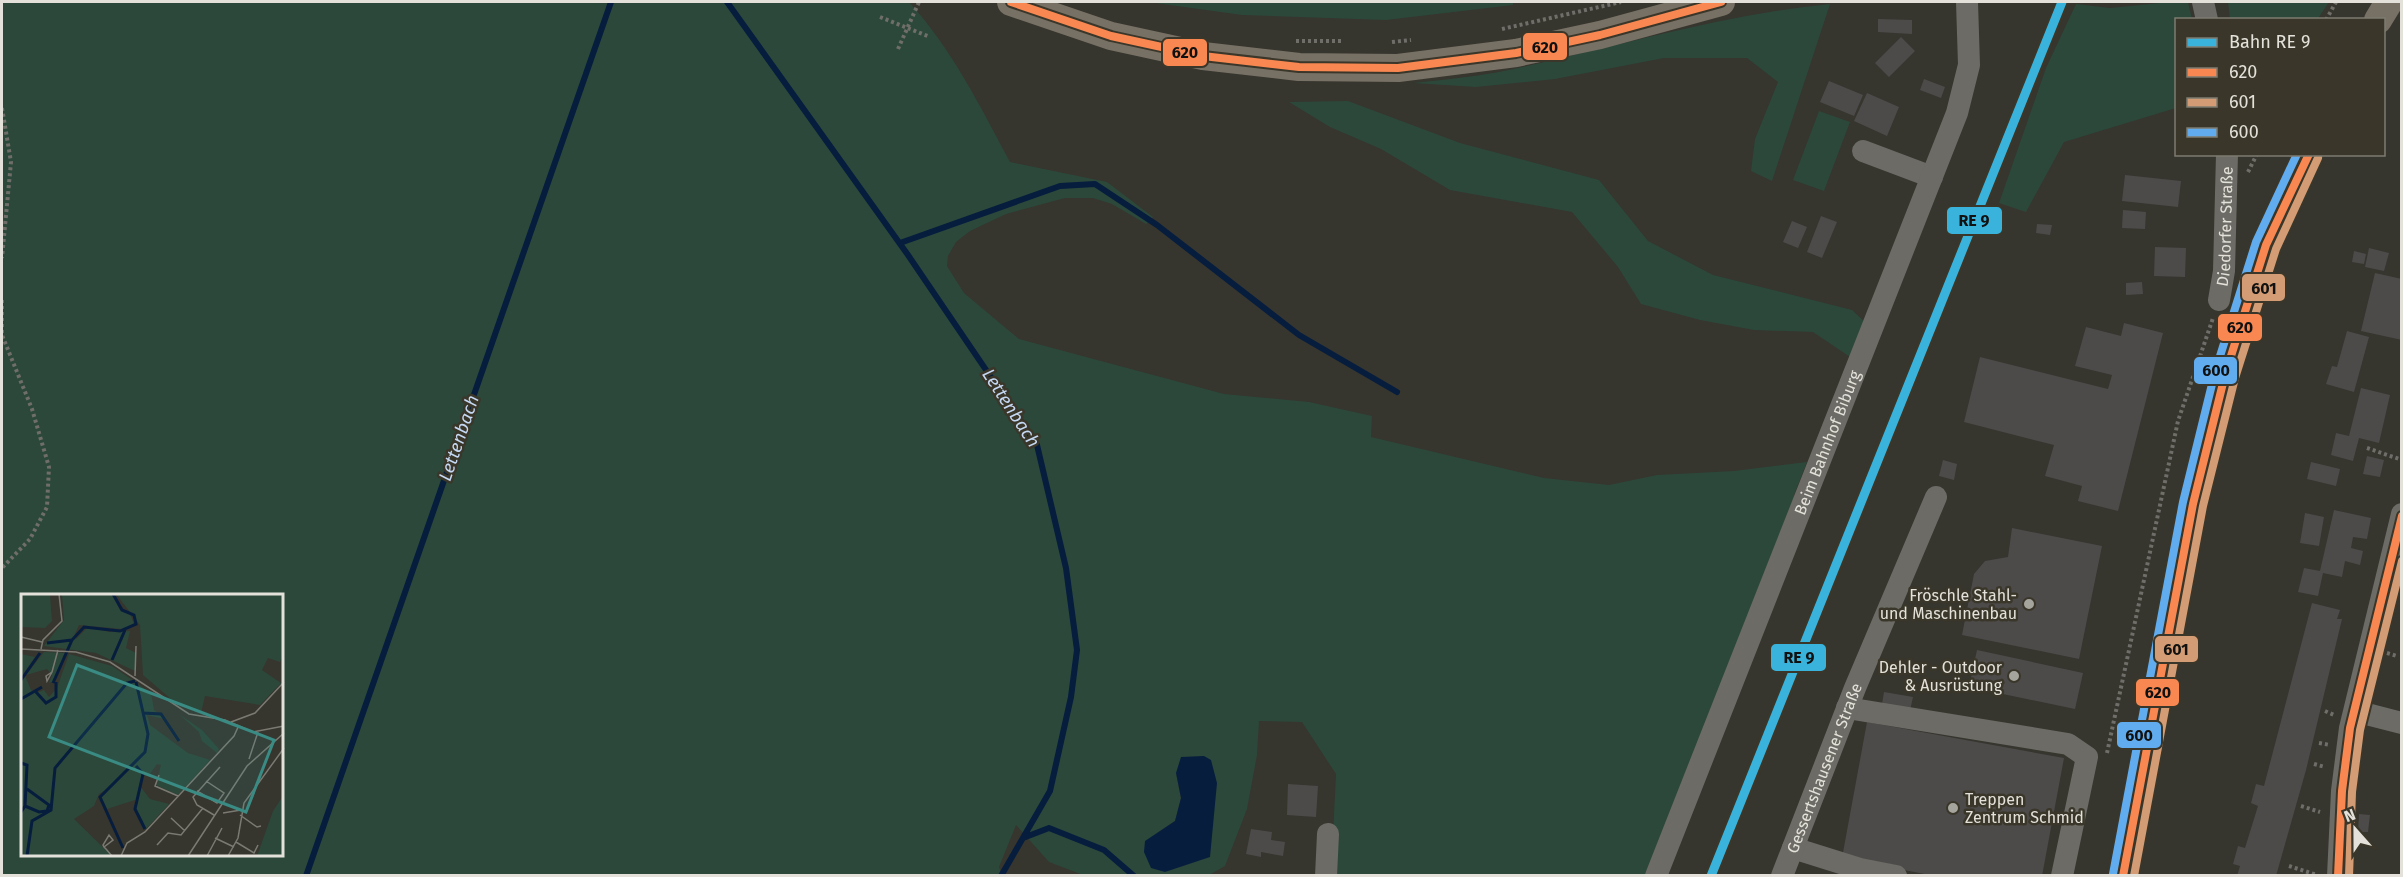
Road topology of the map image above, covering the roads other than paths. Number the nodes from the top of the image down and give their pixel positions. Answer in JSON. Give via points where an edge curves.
{"nodes":[{"id":1,"x":1011,"y":2,"type":"edge"},
{"id":2,"x":1721,"y":2,"type":"edge"},
{"id":3,"x":1967,"y":2,"type":"edge"},
{"id":4,"x":2203,"y":2,"type":"edge"},
{"id":5,"x":2389,"y":2,"type":"edge"},
{"id":6,"x":2207,"y":18,"type":"edge"},
{"id":7,"x":2379,"y":18,"type":"edge"},
{"id":8,"x":1863,"y":151,"type":"dead end"},
{"id":9,"x":2228,"y":156,"type":"edge"},
{"id":10,"x":2307,"y":156,"type":"edge"},
{"id":11,"x":1932,"y":177,"type":"junction"},
{"id":12,"x":2219,"y":300,"type":"road end"},
{"id":13,"x":1936,"y":497,"type":"dead end"},
{"id":14,"x":2402,"y":513,"type":"edge"},
{"id":15,"x":1847,"y":708,"type":"junction"},
{"id":16,"x":2355,"y":711,"type":"junction"},
{"id":17,"x":2402,"y":723,"type":"edge"},
{"id":18,"x":1328,"y":834,"type":"dead end"},
{"id":19,"x":1793,"y":848,"type":"junction"},
{"id":20,"x":2330,"y":874,"type":"edge"},
{"id":21,"x":1326,"y":876,"type":"edge"},
{"id":22,"x":1656,"y":876,"type":"edge"},
{"id":23,"x":1782,"y":876,"type":"edge"},
{"id":24,"x":1896,"y":876,"type":"edge"},
{"id":25,"x":2062,"y":876,"type":"edge"},
{"id":26,"x":2123,"y":876,"type":"edge"}],
"edges":[{"from":1,"to":2,"type":"main road","via":[[1111,36],[1203,56],[1299,67],[1398,69],[1516,53]]},
{"from":3,"to":11,"type":"street","name":"Beim Bahnhof Biburg","via":[[1969,55],[1965,88]]},
{"from":4,"to":6,"type":"street"},
{"from":5,"to":7,"type":"main road"},
{"from":8,"to":11,"type":"street"},
{"from":9,"to":12,"type":"street","name":"Diedorfer Straße","via":[[2224,271]]},
{"from":10,"to":26,"type":"main road","name":"Diedorfer Straße","via":[[2266,246],[2225,375],[2193,504]]},
{"from":11,"to":22,"type":"street","name":"Beim Bahnhof Biburg"},
{"from":13,"to":15,"type":"street","name":"Gessertshausener Straße"},
{"from":14,"to":16,"type":"street"},
{"from":15,"to":19,"type":"street","name":"Gessertshausener Straße"},
{"from":15,"to":25,"type":"street","via":[[2068,744],[2087,757]]},
{"from":16,"to":17,"type":"street"},
{"from":16,"to":20,"type":"street"},
{"from":18,"to":21,"type":"street"},
{"from":19,"to":23,"type":"street","name":"Gessertshausener Straße"},
{"from":19,"to":24,"type":"street"}]}
